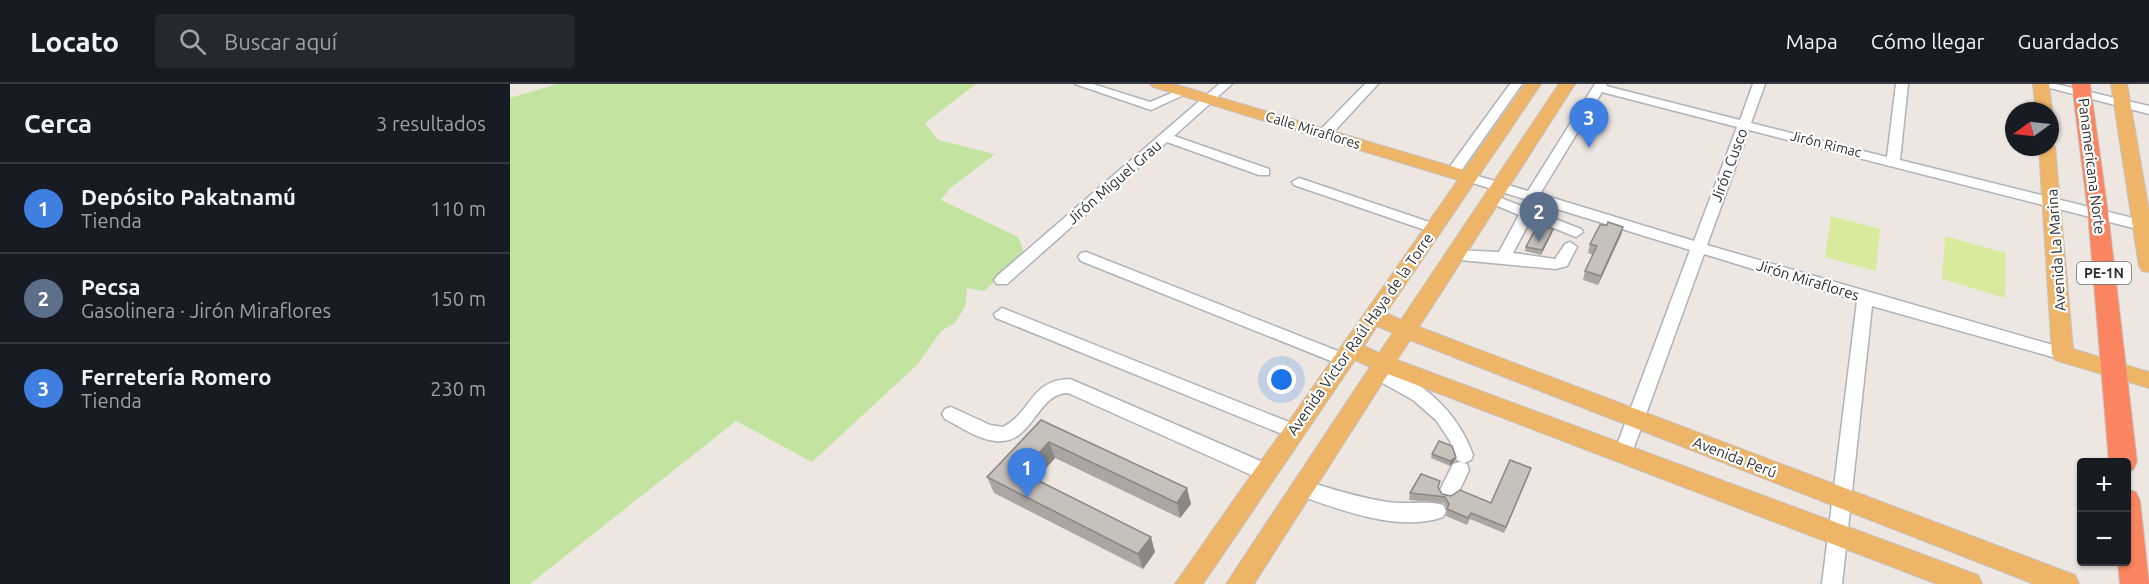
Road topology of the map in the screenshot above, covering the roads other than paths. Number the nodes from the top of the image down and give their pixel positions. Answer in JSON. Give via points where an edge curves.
{"nodes":[{"id":1,"x":1081,"y":84,"type":"edge"},
{"id":2,"x":1158,"y":84,"type":"edge"},
{"id":3,"x":1226,"y":84,"type":"edge"},
{"id":4,"x":1372,"y":84,"type":"edge"},
{"id":5,"x":1516,"y":84,"type":"edge"},
{"id":6,"x":1533,"y":84,"type":"edge"},
{"id":7,"x":1567,"y":84,"type":"edge"},
{"id":8,"x":1759,"y":84,"type":"edge"},
{"id":9,"x":1902,"y":84,"type":"edge"},
{"id":10,"x":2041,"y":84,"type":"edge"},
{"id":11,"x":2119,"y":84,"type":"edge"},
{"id":12,"x":1600,"y":86,"type":"edge"},
{"id":13,"x":2082,"y":90,"type":"edge"},
{"id":14,"x":1184,"y":92,"type":"junction"},
{"id":15,"x":1208,"y":99,"type":"junction"},
{"id":16,"x":2043,"y":102,"type":"edge"},
{"id":17,"x":2122,"y":104,"type":"junction"},
{"id":18,"x":2149,"y":110,"type":"edge"},
{"id":19,"x":1745,"y":124,"type":"junction"},
{"id":20,"x":1325,"y":133,"type":"junction"},
{"id":21,"x":1164,"y":137,"type":"junction"},
{"id":22,"x":2048,"y":156,"type":"edge"},
{"id":23,"x":1893,"y":161,"type":"junction"},
{"id":24,"x":1264,"y":172,"type":"dead end"},
{"id":25,"x":1460,"y":175,"type":"junction"},
{"id":26,"x":1299,"y":182,"type":"dead end"},
{"id":27,"x":1498,"y":193,"type":"junction"},
{"id":28,"x":1532,"y":196,"type":"junction"},
{"id":29,"x":2052,"y":201,"type":"junction"},
{"id":30,"x":1527,"y":213,"type":"junction"},
{"id":31,"x":2098,"y":213,"type":"junction"},
{"id":32,"x":1595,"y":214,"type":"junction"},
{"id":33,"x":2146,"y":226,"type":"edge"},
{"id":34,"x":1433,"y":228,"type":"junction"},
{"id":35,"x":1573,"y":240,"type":"junction"},
{"id":36,"x":1698,"y":246,"type":"junction"},
{"id":37,"x":1455,"y":255,"type":"junction"},
{"id":38,"x":1086,"y":257,"type":"dead end"},
{"id":39,"x":1504,"y":257,"type":"junction"},
{"id":40,"x":2149,"y":266,"type":"edge"},
{"id":41,"x":1002,"y":280,"type":"dead end"},
{"id":42,"x":1865,"y":298,"type":"junction"},
{"id":43,"x":1002,"y":314,"type":"dead end"},
{"id":44,"x":1373,"y":316,"type":"junction"},
{"id":45,"x":1405,"y":328,"type":"junction"},
{"id":46,"x":1346,"y":354,"type":"junction"},
{"id":47,"x":2064,"y":354,"type":"junction"},
{"id":48,"x":1381,"y":368,"type":"junction"},
{"id":49,"x":2114,"y":369,"type":"junction"},
{"id":50,"x":2149,"y":380,"type":"edge"},
{"id":51,"x":951,"y":414,"type":"dead end"},
{"id":52,"x":1634,"y":418,"type":"junction"},
{"id":53,"x":1293,"y":431,"type":"junction"},
{"id":54,"x":1623,"y":453,"type":"junction"},
{"id":55,"x":2123,"y":458,"type":"edge"},
{"id":56,"x":1265,"y":472,"type":"junction"},
{"id":57,"x":1302,"y":488,"type":"junction"},
{"id":58,"x":1449,"y":492,"type":"dead end"},
{"id":59,"x":1840,"y":498,"type":"junction"},
{"id":60,"x":1436,"y":511,"type":"dead end"},
{"id":61,"x":2128,"y":512,"type":"edge"},
{"id":62,"x":1839,"y":535,"type":"junction"},
{"id":63,"x":1188,"y":584,"type":"edge"},
{"id":64,"x":1239,"y":584,"type":"edge"},
{"id":65,"x":1832,"y":584,"type":"edge"},
{"id":66,"x":1968,"y":584,"type":"edge"},
{"id":67,"x":2066,"y":584,"type":"edge"},
{"id":68,"x":2135,"y":584,"type":"edge"}],
"edges":[{"from":1,"to":14,"type":"street","via":[[1151,106]]},
{"from":2,"to":14,"type":"main road","name":"Calle Miraflores"},
{"from":3,"to":15,"type":"street","name":"Jirón Miguel Grau"},
{"from":4,"to":20,"type":"street"},
{"from":5,"to":25,"type":"street"},
{"from":6,"to":25,"type":"main road","name":"Avenida Victor Raúl Haya de la Torre"},
{"from":7,"to":27,"type":"main road"},
{"from":8,"to":19,"type":"street","name":"Jirón Cusco"},
{"from":9,"to":23,"type":"street"},
{"from":10,"to":13,"type":"street"},
{"from":10,"to":16,"type":"main road"},
{"from":11,"to":17,"type":"main road"},
{"from":12,"to":19,"type":"street","name":"Jirón Rimac"},
{"from":12,"to":28,"type":"street"},
{"from":13,"to":17,"type":"street"},
{"from":13,"to":31,"type":"highway","name":"Panamericana Norte","number":"PE-1N"},
{"from":14,"to":15,"type":"main road","name":"Calle Miraflores"},
{"from":15,"to":20,"type":"main road","name":"Calle Miraflores"},
{"from":15,"to":21,"type":"street","name":"Jirón Miguel Grau"},
{"from":17,"to":18,"type":"street"},
{"from":17,"to":33,"type":"main road"},
{"from":19,"to":23,"type":"street","name":"Jirón Rimac"},
{"from":19,"to":36,"type":"street","name":"Jirón Cusco"},
{"from":20,"to":25,"type":"main road","name":"Calle Miraflores"},
{"from":21,"to":24,"type":"street"},
{"from":21,"to":41,"type":"street","name":"Jirón Miguel Grau"},
{"from":22,"to":29,"type":"main road","name":"Avenida La Marina"},
{"from":23,"to":29,"type":"street","name":"Jirón Rimac"},
{"from":25,"to":27,"type":"street","name":"Jirón Miraflores"},
{"from":25,"to":34,"type":"main road","name":"Avenida Victor Raúl Haya de la Torre"},
{"from":26,"to":34,"type":"street"},
{"from":27,"to":28,"type":"street","name":"Jirón Miraflores"},
{"from":27,"to":30,"type":"street"},
{"from":27,"to":37,"type":"main road"},
{"from":28,"to":32,"type":"street","name":"Jirón Miraflores"},
{"from":29,"to":31,"type":"street","name":"Jirón Rimac"},
{"from":29,"to":47,"type":"main road","name":"Avenida La Marina"},
{"from":30,"to":35,"type":"street"},
{"from":30,"to":39,"type":"street"},
{"from":31,"to":33,"type":"street","name":"Jirón Rimac"},
{"from":31,"to":49,"type":"highway","name":"Panamericana Norte","number":"PE-1N"},
{"from":32,"to":35,"type":"street"},
{"from":32,"to":36,"type":"street","name":"Jirón Miraflores"},
{"from":33,"to":40,"type":"main road"},
{"from":34,"to":44,"type":"main road","name":"Avenida Victor Raúl Haya de la Torre"},
{"from":35,"to":39,"type":"street","via":[[1562,262],[1556,264]]},
{"from":36,"to":42,"type":"street","name":"Jirón Miraflores"},
{"from":36,"to":52,"type":"street","name":"Jirón Cusco"},
{"from":37,"to":39,"type":"street"},
{"from":37,"to":45,"type":"main road"},
{"from":38,"to":46,"type":"street"},
{"from":42,"to":47,"type":"street","name":"Jirón Miraflores"},
{"from":42,"to":59,"type":"street"},
{"from":43,"to":53,"type":"street"},
{"from":44,"to":45,"type":"main road","name":"Avenida Perú"},
{"from":44,"to":46,"type":"main road","name":"Avenida Victor Raúl Haya de la Torre"},
{"from":45,"to":48,"type":"main road"},
{"from":45,"to":52,"type":"main road","name":"Avenida Perú"},
{"from":46,"to":48,"type":"main road"},
{"from":46,"to":53,"type":"main road","name":"Avenida Victor Raúl Haya de la Torre"},
{"from":47,"to":49,"type":"main road","name":"Jirón Miraflores"},
{"from":48,"to":54,"type":"main road"},
{"from":48,"to":57,"type":"main road"},
{"from":48,"to":58,"type":"street","via":[[1434,407],[1459,435],[1462,463]]},
{"from":49,"to":50,"type":"main road","name":"Jirón Miraflores"},
{"from":49,"to":55,"type":"highway","name":"Panamericana Norte","number":"PE-1N"},
{"from":51,"to":56,"type":"street","via":[[995,434],[1004,434],[1012,432],[1046,394],[1056,387],[1070,386]]},
{"from":52,"to":54,"type":"street","name":"Jirón Cusco"},
{"from":52,"to":59,"type":"main road","name":"Avenida Perú"},
{"from":53,"to":56,"type":"main road","name":"Avenida Victor Raúl Haya de la Torre"},
{"from":54,"to":62,"type":"main road"},
{"from":56,"to":63,"type":"main road","name":"Avenida Victor Raúl Haya de la Torre"},
{"from":57,"to":60,"type":"street","via":[[1385,510],[1422,514]]},
{"from":57,"to":64,"type":"main road"},
{"from":59,"to":62,"type":"street"},
{"from":59,"to":67,"type":"main road","name":"Avenida Perú"},
{"from":61,"to":68,"type":"highway"},
{"from":62,"to":65,"type":"street"},
{"from":62,"to":66,"type":"main road"}]}
